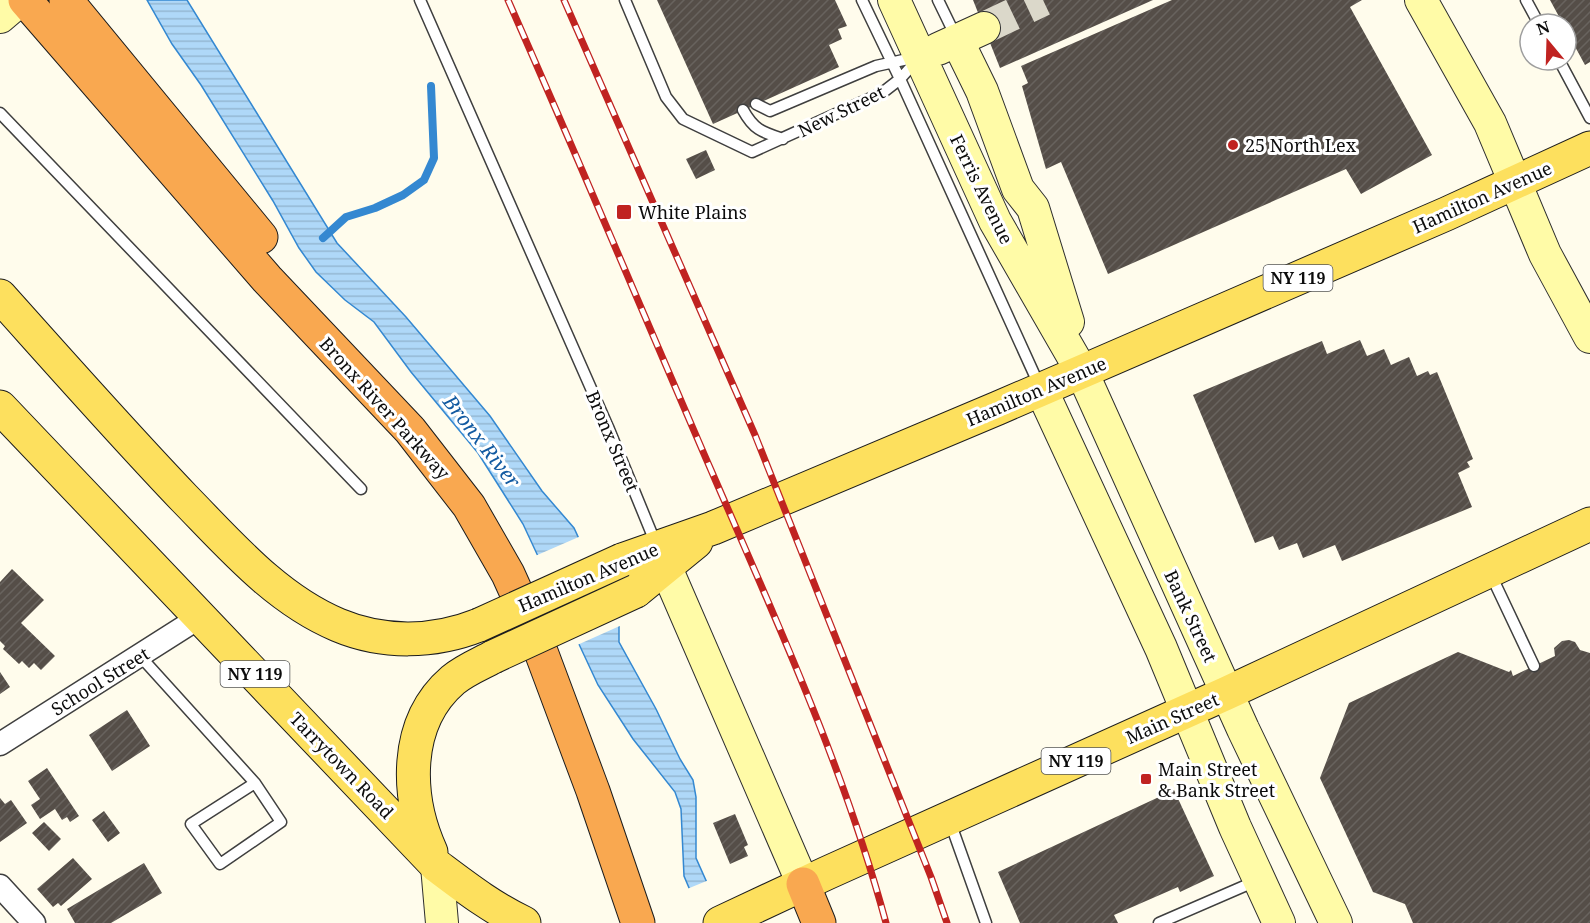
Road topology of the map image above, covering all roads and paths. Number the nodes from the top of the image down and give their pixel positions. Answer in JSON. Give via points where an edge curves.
{"nodes":[{"id":1,"x":22,"y":0,"type":"edge"},
{"id":2,"x":66,"y":0,"type":"edge"},
{"id":3,"x":420,"y":0,"type":"edge"},
{"id":4,"x":626,"y":0,"type":"edge"},
{"id":5,"x":862,"y":0,"type":"edge"},
{"id":6,"x":894,"y":0,"type":"edge"},
{"id":7,"x":939,"y":0,"type":"edge"},
{"id":8,"x":1421,"y":0,"type":"edge"},
{"id":9,"x":0,"y":17,"type":"edge"},
{"id":10,"x":971,"y":34,"type":"junction"},
{"id":11,"x":904,"y":66,"type":"junction"},
{"id":12,"x":1565,"y":72,"type":"edge"},
{"id":13,"x":756,"y":104,"type":"dead end"},
{"id":14,"x":743,"y":110,"type":"dead end"},
{"id":15,"x":0,"y":113,"type":"edge"},
{"id":16,"x":1590,"y":118,"type":"edge"},
{"id":17,"x":783,"y":139,"type":"junction"},
{"id":18,"x":1590,"y":148,"type":"edge"},
{"id":19,"x":1514,"y":183,"type":"junction"},
{"id":20,"x":0,"y":296,"type":"edge"},
{"id":21,"x":1590,"y":337,"type":"edge"},
{"id":22,"x":1082,"y":372,"type":"junction"},
{"id":23,"x":1041,"y":389,"type":"junction"},
{"id":24,"x":0,"y":407,"type":"edge"},
{"id":25,"x":361,"y":489,"type":"dead end"},
{"id":26,"x":1590,"y":524,"type":"edge"},
{"id":27,"x":661,"y":557,"type":"junction"},
{"id":28,"x":1489,"y":572,"type":"junction"},
{"id":29,"x":200,"y":617,"type":"junction"},
{"id":30,"x":140,"y":656,"type":"junction"},
{"id":31,"x":1534,"y":666,"type":"dead end"},
{"id":32,"x":1227,"y":693,"type":"junction"},
{"id":33,"x":1188,"y":711,"type":"junction"},
{"id":34,"x":0,"y":744,"type":"edge"},
{"id":35,"x":255,"y":783,"type":"junction"},
{"id":36,"x":949,"y":819,"type":"junction"},
{"id":37,"x":437,"y":866,"type":"junction"},
{"id":38,"x":1259,"y":879,"type":"junction"},
{"id":39,"x":804,"y":884,"type":"junction"},
{"id":40,"x":0,"y":886,"type":"edge"},
{"id":41,"x":727,"y":920,"type":"edge"},
{"id":42,"x":34,"y":923,"type":"edge"},
{"id":43,"x":442,"y":923,"type":"edge"},
{"id":44,"x":524,"y":923,"type":"edge"},
{"id":45,"x":638,"y":923,"type":"edge"},
{"id":46,"x":660,"y":923,"type":"edge"},
{"id":47,"x":819,"y":923,"type":"edge"},
{"id":48,"x":986,"y":923,"type":"edge"},
{"id":49,"x":1159,"y":923,"type":"edge"},
{"id":50,"x":1279,"y":923,"type":"edge"},
{"id":51,"x":1336,"y":923,"type":"edge"}],
"edges":[{"from":1,"to":9,"type":"street"},
{"from":1,"to":45,"type":"highway","name":"Bronx River Parkway","via":[[267,279],[410,430],[469,506],[508,574],[531,625]]},
{"from":2,"to":46,"type":"highway","name":"Bronx River Parkway","via":[[259,236],[437,429],[486,493],[513,538],[550,618]]},
{"from":3,"to":27,"type":"lane","name":"Bronx Street"},
{"from":4,"to":17,"type":"lane","name":"New Street","via":[[666,98],[683,118],[752,152]]},
{"from":5,"to":11,"type":"lane"},
{"from":6,"to":11,"type":"street","name":"Ferris Avenue"},
{"from":7,"to":10,"type":"lane"},
{"from":8,"to":19,"type":"street","via":[[1490,123]]},
{"from":10,"to":11,"type":"street","name":"New Street"},
{"from":10,"to":22,"type":"street","via":[[981,91],[1018,189],[1033,208]]},
{"from":11,"to":13,"type":"lane","name":"New Street","via":[[876,66],[770,111]]},
{"from":11,"to":17,"type":"lane","name":"New Street","via":[[882,93]]},
{"from":11,"to":22,"type":"street","name":"Ferris Avenue"},
{"from":11,"to":23,"type":"lane"},
{"from":12,"to":16,"type":"lane"},
{"from":14,"to":17,"type":"lane","via":[[750,124]]},
{"from":15,"to":25,"type":"lane"},
{"from":18,"to":19,"type":"main road","name":"Hamilton Avenue","number":"NY 119"},
{"from":19,"to":21,"type":"street","via":[[1545,255]]},
{"from":19,"to":22,"type":"main road","name":"Hamilton Avenue","number":"NY 119"},
{"from":20,"to":27,"type":"main road","name":"Hamilton Avenue","number":"NY 119","bridge":true,"via":[[189,502],[256,569],[295,601],[338,625],[388,638],[452,635],[622,560]]},
{"from":22,"to":23,"type":"main road","name":"Hamilton Avenue","number":"NY 119"},
{"from":22,"to":32,"type":"street","name":"Bank Street"},
{"from":23,"to":27,"type":"main road","name":"Hamilton Avenue","number":"NY 119","via":[[713,528]]},
{"from":23,"to":33,"type":"street"},
{"from":24,"to":29,"type":"main road","name":"Tarrytown Road","number":"NY 119"},
{"from":26,"to":28,"type":"main road","name":"Main Street","number":"NY 119"},
{"from":27,"to":37,"type":"main road","bridge":true,"via":[[636,591],[454,679],[434,703],[417,736],[413,769],[420,824]]},
{"from":27,"to":39,"type":"street","name":"Bronx Street"},
{"from":28,"to":31,"type":"lane"},
{"from":28,"to":32,"type":"main road","name":"Main Street","number":"NY 119"},
{"from":29,"to":30,"type":"street","name":"School Street"},
{"from":29,"to":37,"type":"main road","name":"Tarrytown Road","number":"NY 119"},
{"from":30,"to":34,"type":"street","name":"School Street"},
{"from":30,"to":35,"type":"lane"},
{"from":32,"to":33,"type":"main road","name":"Main Street","number":"NY 119"},
{"from":32,"to":51,"type":"street","name":"Bank Street"},
{"from":33,"to":36,"type":"main road","name":"Main Street","number":"NY 119"},
{"from":33,"to":38,"type":"street"},
{"from":35,"to":35,"type":"lane","via":[[281,822],[220,864],[191,824]]},
{"from":36,"to":39,"type":"main road","name":"Main Street","number":"NY 119"},
{"from":36,"to":48,"type":"lane"},
{"from":37,"to":43,"type":"street"},
{"from":37,"to":44,"type":"main road","name":"Tarrytown Road","number":"NY 119"},
{"from":38,"to":49,"type":"lane"},
{"from":38,"to":50,"type":"street"},
{"from":39,"to":41,"type":"main road","name":"Main Street"},
{"from":39,"to":47,"type":"highway"},
{"from":40,"to":42,"type":"street"}]}
